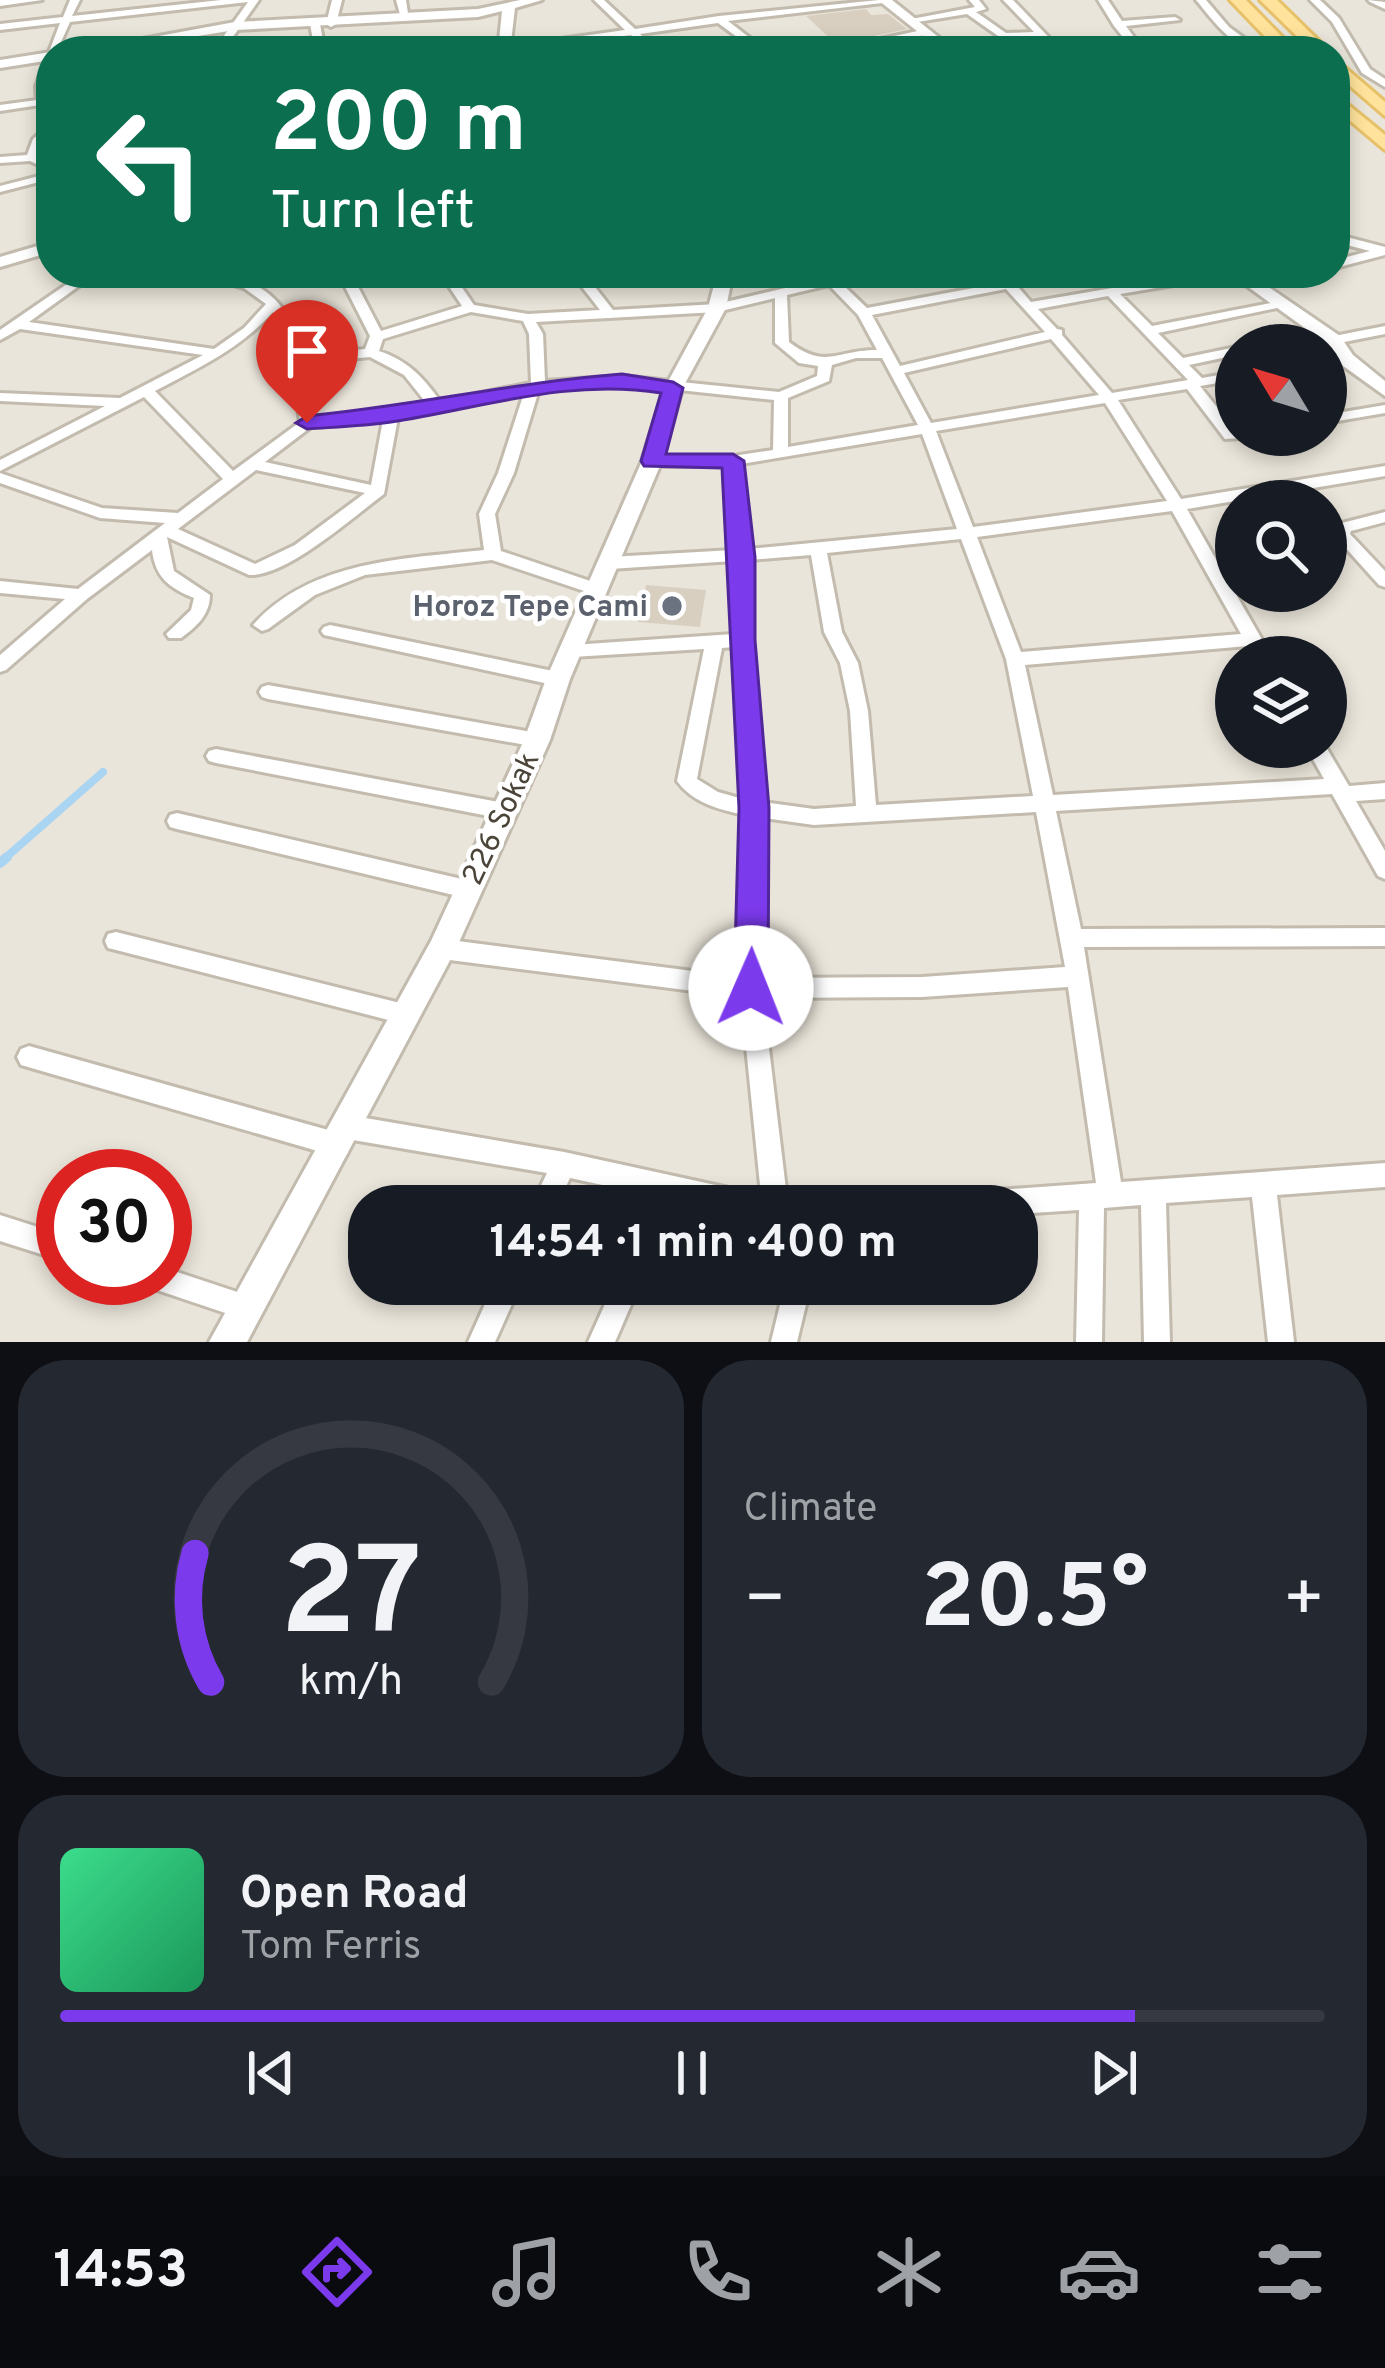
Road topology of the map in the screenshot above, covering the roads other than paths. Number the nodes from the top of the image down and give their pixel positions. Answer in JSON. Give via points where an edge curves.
{"nodes":[{"id":1,"x":37,"y":0,"type":"edge"},
{"id":2,"x":75,"y":0,"type":"edge"},
{"id":3,"x":250,"y":0,"type":"edge"},
{"id":4,"x":337,"y":0,"type":"edge"},
{"id":5,"x":401,"y":0,"type":"edge"},
{"id":6,"x":536,"y":0,"type":"edge"},
{"id":7,"x":599,"y":0,"type":"edge"},
{"id":8,"x":974,"y":0,"type":"edge"},
{"id":9,"x":1008,"y":0,"type":"edge"},
{"id":10,"x":1103,"y":0,"type":"edge"},
{"id":11,"x":1201,"y":0,"type":"edge"},
{"id":12,"x":1238,"y":0,"type":"edge"},
{"id":13,"x":1268,"y":0,"type":"edge"},
{"id":14,"x":1315,"y":0,"type":"edge"},
{"id":15,"x":1373,"y":0,"type":"edge"},
{"id":16,"x":885,"y":1,"type":"edge"},
{"id":17,"x":0,"y":3,"type":"edge"},
{"id":18,"x":486,"y":5,"type":"edge"},
{"id":19,"x":1385,"y":6,"type":"edge"},
{"id":20,"x":509,"y":7,"type":"junction"},
{"id":21,"x":156,"y":10,"type":"junction"},
{"id":22,"x":971,"y":13,"type":"junction"},
{"id":23,"x":737,"y":17,"type":"junction"},
{"id":24,"x":406,"y":18,"type":"junction"},
{"id":25,"x":718,"y":19,"type":"junction"},
{"id":26,"x":67,"y":20,"type":"junction"},
{"id":27,"x":911,"y":20,"type":"junction"},
{"id":28,"x":1175,"y":20,"type":"dead end"},
{"id":29,"x":1117,"y":23,"type":"junction"},
{"id":30,"x":315,"y":24,"type":"junction"},
{"id":31,"x":331,"y":24,"type":"junction"},
{"id":32,"x":235,"y":26,"type":"junction"},
{"id":33,"x":0,"y":28,"type":"edge"},
{"id":34,"x":630,"y":31,"type":"junction"},
{"id":35,"x":927,"y":32,"type":"junction"},
{"id":36,"x":1041,"y":35,"type":"joint"},
{"id":37,"x":59,"y":36,"type":"edge"},
{"id":38,"x":152,"y":36,"type":"edge"},
{"id":39,"x":170,"y":36,"type":"edge"},
{"id":40,"x":228,"y":36,"type":"edge"},
{"id":41,"x":317,"y":36,"type":"edge"},
{"id":42,"x":506,"y":36,"type":"edge"},
{"id":43,"x":606,"y":36,"type":"edge"},
{"id":44,"x":636,"y":36,"type":"edge"},
{"id":45,"x":741,"y":36,"type":"edge"},
{"id":46,"x":760,"y":36,"type":"edge"},
{"id":47,"x":906,"y":36,"type":"edge"},
{"id":48,"x":932,"y":36,"type":"edge"},
{"id":49,"x":1127,"y":36,"type":"edge"},
{"id":50,"x":1236,"y":36,"type":"edge"},
{"id":51,"x":1273,"y":36,"type":"edge"},
{"id":52,"x":1305,"y":36,"type":"edge"},
{"id":53,"x":1344,"y":36,"type":"edge"},
{"id":54,"x":1350,"y":48,"type":"edge"},
{"id":55,"x":36,"y":57,"type":"edge"},
{"id":56,"x":0,"y":64,"type":"edge"},
{"id":57,"x":1379,"y":75,"type":"edge"},
{"id":58,"x":1350,"y":78,"type":"edge"},
{"id":59,"x":1385,"y":84,"type":"edge"},
{"id":60,"x":36,"y":106,"type":"edge"},
{"id":61,"x":0,"y":108,"type":"edge"},
{"id":62,"x":1385,"y":111,"type":"edge"},
{"id":63,"x":1350,"y":113,"type":"edge"},
{"id":64,"x":36,"y":144,"type":"edge"},
{"id":65,"x":1385,"y":145,"type":"edge"},
{"id":66,"x":32,"y":158,"type":"junction"},
{"id":67,"x":0,"y":160,"type":"edge"},
{"id":68,"x":36,"y":161,"type":"edge"},
{"id":69,"x":36,"y":177,"type":"edge"},
{"id":70,"x":0,"y":189,"type":"edge"},
{"id":71,"x":1350,"y":242,"type":"edge"},
{"id":72,"x":36,"y":251,"type":"edge"},
{"id":73,"x":1385,"y":251,"type":"edge"},
{"id":74,"x":1350,"y":260,"type":"edge"},
{"id":75,"x":0,"y":262,"type":"edge"},
{"id":76,"x":69,"y":288,"type":"edge"},
{"id":77,"x":238,"y":288,"type":"edge"},
{"id":78,"x":270,"y":288,"type":"edge"},
{"id":79,"x":353,"y":288,"type":"edge"},
{"id":80,"x":456,"y":288,"type":"edge"},
{"id":81,"x":589,"y":288,"type":"edge"},
{"id":82,"x":722,"y":288,"type":"edge"},
{"id":83,"x":800,"y":288,"type":"edge"},
{"id":84,"x":838,"y":288,"type":"edge"},
{"id":85,"x":967,"y":288,"type":"edge"},
{"id":86,"x":1013,"y":288,"type":"edge"},
{"id":87,"x":1134,"y":288,"type":"edge"},
{"id":88,"x":1260,"y":288,"type":"edge"},
{"id":89,"x":1111,"y":292,"type":"junction"},
{"id":90,"x":781,"y":296,"type":"junction"},
{"id":91,"x":266,"y":299,"type":"junction"},
{"id":92,"x":1282,"y":303,"type":"junction"},
{"id":93,"x":1030,"y":306,"type":"junction"},
{"id":94,"x":470,"y":308,"type":"junction"},
{"id":95,"x":717,"y":308,"type":"junction"},
{"id":96,"x":0,"y":313,"type":"edge"},
{"id":97,"x":31,"y":313,"type":"junction"},
{"id":98,"x":864,"y":313,"type":"junction"},
{"id":99,"x":609,"y":314,"type":"junction"},
{"id":100,"x":527,"y":318,"type":"junction"},
{"id":101,"x":16,"y":324,"type":"junction"},
{"id":102,"x":1311,"y":324,"type":"edge"},
{"id":103,"x":1385,"y":329,"type":"edge"},
{"id":104,"x":1149,"y":332,"type":"junction"},
{"id":105,"x":1058,"y":333,"type":"junction"},
{"id":106,"x":1347,"y":334,"type":"edge"},
{"id":107,"x":0,"y":336,"type":"edge"},
{"id":108,"x":377,"y":336,"type":"junction"},
{"id":109,"x":371,"y":352,"type":"junction"},
{"id":110,"x":217,"y":353,"type":"junction"},
{"id":111,"x":1215,"y":355,"type":"edge"},
{"id":112,"x":302,"y":359,"type":"junction"},
{"id":113,"x":825,"y":363,"type":"junction"},
{"id":114,"x":891,"y":363,"type":"junction"},
{"id":115,"x":1179,"y":363,"type":"junction"},
{"id":116,"x":1347,"y":368,"type":"edge"},
{"id":117,"x":1215,"y":380,"type":"edge"},
{"id":118,"x":1195,"y":383,"type":"junction"},
{"id":119,"x":535,"y":387,"type":"junction"},
{"id":120,"x":673,"y":388,"type":"junction"},
{"id":121,"x":145,"y":389,"type":"junction"},
{"id":122,"x":1385,"y":390,"type":"edge"},
{"id":123,"x":781,"y":396,"type":"junction"},
{"id":124,"x":0,"y":397,"type":"edge"},
{"id":125,"x":1108,"y":398,"type":"junction"},
{"id":126,"x":121,"y":402,"type":"junction"},
{"id":127,"x":436,"y":406,"type":"junction"},
{"id":128,"x":1385,"y":409,"type":"edge"},
{"id":129,"x":1215,"y":413,"type":"edge"},
{"id":130,"x":391,"y":415,"type":"junction"},
{"id":131,"x":1347,"y":415,"type":"edge"},
{"id":132,"x":307,"y":423,"type":"junction"},
{"id":133,"x":928,"y":430,"type":"junction"},
{"id":134,"x":781,"y":453,"type":"junction"},
{"id":135,"x":652,"y":461,"type":"junction"},
{"id":136,"x":733,"y":461,"type":"junction"},
{"id":137,"x":256,"y":465,"type":"junction"},
{"id":138,"x":0,"y":466,"type":"edge"},
{"id":139,"x":1385,"y":471,"type":"edge"},
{"id":140,"x":0,"y":478,"type":"edge"},
{"id":141,"x":234,"y":481,"type":"junction"},
{"id":142,"x":378,"y":491,"type":"junction"},
{"id":143,"x":1180,"y":507,"type":"junction"},
{"id":144,"x":1385,"y":517,"type":"edge"},
{"id":145,"x":184,"y":519,"type":"junction"},
{"id":146,"x":969,"y":533,"type":"junction"},
{"id":147,"x":163,"y":534,"type":"junction"},
{"id":148,"x":818,"y":549,"type":"junction"},
{"id":149,"x":493,"y":554,"type":"junction"},
{"id":150,"x":742,"y":557,"type":"junction"},
{"id":151,"x":610,"y":563,"type":"junction"},
{"id":152,"x":1385,"y":581,"type":"edge"},
{"id":153,"x":0,"y":587,"type":"edge"},
{"id":154,"x":599,"y":590,"type":"junction"},
{"id":155,"x":81,"y":595,"type":"junction"},
{"id":156,"x":262,"y":625,"type":"dead end"},
{"id":157,"x":330,"y":632,"type":"dead end"},
{"id":158,"x":175,"y":634,"type":"dead end"},
{"id":159,"x":1251,"y":636,"type":"edge"},
{"id":160,"x":742,"y":640,"type":"junction"},
{"id":161,"x":715,"y":642,"type":"junction"},
{"id":162,"x":1215,"y":650,"type":"edge"},
{"id":163,"x":572,"y":651,"type":"junction"},
{"id":164,"x":1015,"y":659,"type":"junction"},
{"id":165,"x":0,"y":665,"type":"edge"},
{"id":166,"x":558,"y":679,"type":"junction"},
{"id":167,"x":268,"y":692,"type":"dead end"},
{"id":168,"x":537,"y":740,"type":"junction"},
{"id":169,"x":216,"y":756,"type":"dead end"},
{"id":170,"x":1328,"y":768,"type":"edge"},
{"id":171,"x":1341,"y":790,"type":"junction"},
{"id":172,"x":1385,"y":791,"type":"edge"},
{"id":173,"x":1044,"y":805,"type":"junction"},
{"id":174,"x":754,"y":808,"type":"junction"},
{"id":175,"x":504,"y":811,"type":"junction"},
{"id":176,"x":867,"y":814,"type":"junction"},
{"id":177,"x":177,"y":820,"type":"dead end"},
{"id":178,"x":1385,"y":870,"type":"edge"},
{"id":179,"x":466,"y":889,"type":"junction"},
{"id":180,"x":1072,"y":938,"type":"junction"},
{"id":181,"x":1385,"y":938,"type":"edge"},
{"id":182,"x":116,"y":940,"type":"dead end"},
{"id":183,"x":442,"y":949,"type":"junction"},
{"id":184,"x":1078,"y":976,"type":"junction"},
{"id":185,"x":751,"y":988,"type":"junction"},
{"id":186,"x":404,"y":1014,"type":"junction"},
{"id":187,"x":29,"y":1058,"type":"dead end"},
{"id":188,"x":343,"y":1136,"type":"junction"},
{"id":189,"x":564,"y":1164,"type":"junction"},
{"id":190,"x":1385,"y":1175,"type":"edge"},
{"id":191,"x":554,"y":1185,"type":"edge"},
{"id":192,"x":630,"y":1185,"type":"edge"},
{"id":193,"x":773,"y":1185,"type":"edge"},
{"id":194,"x":1263,"y":1186,"type":"junction"},
{"id":195,"x":1153,"y":1191,"type":"junction"},
{"id":196,"x":1101,"y":1195,"type":"junction"},
{"id":197,"x":1038,"y":1200,"type":"edge"},
{"id":198,"x":0,"y":1228,"type":"edge"},
{"id":199,"x":36,"y":1239,"type":"edge"},
{"id":200,"x":192,"y":1289,"type":"edge"},
{"id":201,"x":499,"y":1305,"type":"edge"},
{"id":202,"x":618,"y":1305,"type":"edge"},
{"id":203,"x":793,"y":1305,"type":"edge"},
{"id":204,"x":250,"y":1308,"type":"junction"},
{"id":205,"x":227,"y":1342,"type":"edge"},
{"id":206,"x":482,"y":1342,"type":"edge"},
{"id":207,"x":601,"y":1342,"type":"edge"},
{"id":208,"x":784,"y":1342,"type":"edge"},
{"id":209,"x":1089,"y":1342,"type":"edge"},
{"id":210,"x":1157,"y":1342,"type":"edge"},
{"id":211,"x":1281,"y":1342,"type":"edge"}],
"edges":[{"from":1,"to":17,"type":"street"},
{"from":2,"to":26,"type":"street"},
{"from":3,"to":21,"type":"street"},
{"from":3,"to":32,"type":"street"},
{"from":4,"to":31,"type":"street"},
{"from":5,"to":24,"type":"street"},
{"from":6,"to":20,"type":"street"},
{"from":7,"to":34,"type":"street"},
{"from":8,"to":22,"type":"street","via":[[981,9]]},
{"from":9,"to":36,"type":"street"},
{"from":10,"to":29,"type":"street"},
{"from":11,"to":50,"type":"street"},
{"from":12,"to":51,"type":"main road"},
{"from":13,"to":52,"type":"main road"},
{"from":14,"to":53,"type":"street"},
{"from":15,"to":19,"type":"street"},
{"from":16,"to":23,"type":"street"},
{"from":16,"to":27,"type":"street"},
{"from":18,"to":20,"type":"street"},
{"from":18,"to":24,"type":"street"},
{"from":20,"to":42,"type":"street"},
{"from":21,"to":26,"type":"street"},
{"from":21,"to":38,"type":"street"},
{"from":22,"to":27,"type":"street"},
{"from":22,"to":36,"type":"street","via":[[1004,36]]},
{"from":23,"to":25,"type":"street"},
{"from":23,"to":46,"type":"street"},
{"from":24,"to":31,"type":"street"},
{"from":25,"to":34,"type":"street"},
{"from":25,"to":45,"type":"street"},
{"from":26,"to":33,"type":"street"},
{"from":26,"to":37,"type":"street"},
{"from":27,"to":35,"type":"street"},
{"from":28,"to":29,"type":"street"},
{"from":29,"to":49,"type":"street"},
{"from":30,"to":31,"type":"street"},
{"from":30,"to":32,"type":"street"},
{"from":30,"to":41,"type":"street"},
{"from":32,"to":39,"type":"street"},
{"from":32,"to":40,"type":"street"},
{"from":34,"to":43,"type":"street"},
{"from":34,"to":44,"type":"street"},
{"from":35,"to":47,"type":"street"},
{"from":35,"to":48,"type":"street"},
{"from":54,"to":57,"type":"street"},
{"from":55,"to":56,"type":"street"},
{"from":57,"to":59,"type":"street"},
{"from":58,"to":62,"type":"main road"},
{"from":60,"to":61,"type":"street"},
{"from":63,"to":65,"type":"main road"},
{"from":64,"to":66,"type":"street"},
{"from":66,"to":67,"type":"street"},
{"from":66,"to":68,"type":"street"},
{"from":69,"to":70,"type":"street"},
{"from":71,"to":73,"type":"street"},
{"from":72,"to":75,"type":"street"},
{"from":73,"to":74,"type":"street"},
{"from":76,"to":97,"type":"street"},
{"from":77,"to":91,"type":"street"},
{"from":78,"to":91,"type":"street"},
{"from":79,"to":108,"type":"street"},
{"from":80,"to":94,"type":"street"},
{"from":81,"to":99,"type":"street"},
{"from":82,"to":95,"type":"street","name":"226 Sokak"},
{"from":83,"to":90,"type":"street"},
{"from":84,"to":98,"type":"street"},
{"from":85,"to":98,"type":"street"},
{"from":86,"to":93,"type":"street"},
{"from":87,"to":89,"type":"street"},
{"from":88,"to":92,"type":"street"},
{"from":89,"to":93,"type":"street"},
{"from":89,"to":104,"type":"street"},
{"from":90,"to":95,"type":"street"},
{"from":90,"to":113,"type":"street","via":[[782,343],[804,360]]},
{"from":91,"to":110,"type":"street","via":[[249,332]]},
{"from":91,"to":112,"type":"street"},
{"from":92,"to":102,"type":"street"},
{"from":92,"to":104,"type":"street"},
{"from":93,"to":105,"type":"street"},
{"from":94,"to":100,"type":"street"},
{"from":94,"to":108,"type":"street"},
{"from":95,"to":99,"type":"street"},
{"from":95,"to":120,"type":"street","name":"226 Sokak"},
{"from":96,"to":97,"type":"street"},
{"from":97,"to":101,"type":"street"},
{"from":98,"to":114,"type":"street"},
{"from":99,"to":100,"type":"street"},
{"from":100,"to":119,"type":"street","via":[[536,334]]},
{"from":101,"to":107,"type":"street"},
{"from":101,"to":110,"type":"street"},
{"from":103,"to":106,"type":"street"},
{"from":104,"to":115,"type":"street"},
{"from":105,"to":114,"type":"street"},
{"from":105,"to":125,"type":"street"},
{"from":108,"to":109,"type":"street"},
{"from":109,"to":112,"type":"street"},
{"from":109,"to":127,"type":"street","via":[[398,360]]},
{"from":110,"to":121,"type":"street"},
{"from":111,"to":115,"type":"street"},
{"from":112,"to":132,"type":"street"},
{"from":113,"to":114,"type":"street","via":[[855,354]]},
{"from":113,"to":123,"type":"street","via":[[824,378]]},
{"from":114,"to":133,"type":"street"},
{"from":115,"to":118,"type":"street"},
{"from":116,"to":122,"type":"street"},
{"from":117,"to":118,"type":"street"},
{"from":118,"to":125,"type":"street"},
{"from":118,"to":129,"type":"street"},
{"from":119,"to":120,"type":"street","via":[[622,380]]},
{"from":119,"to":127,"type":"street"},
{"from":119,"to":149,"type":"street","via":[[487,514]]},
{"from":120,"to":123,"type":"street"},
{"from":120,"to":135,"type":"street","name":"226 Sokak"},
{"from":121,"to":126,"type":"street"},
{"from":121,"to":141,"type":"street"},
{"from":123,"to":134,"type":"street"},
{"from":124,"to":126,"type":"street"},
{"from":125,"to":133,"type":"street"},
{"from":125,"to":143,"type":"street"},
{"from":126,"to":138,"type":"street"},
{"from":127,"to":130,"type":"street"},
{"from":128,"to":131,"type":"street"},
{"from":130,"to":132,"type":"street"},
{"from":130,"to":142,"type":"street"},
{"from":132,"to":137,"type":"street"},
{"from":133,"to":134,"type":"street"},
{"from":133,"to":146,"type":"street"},
{"from":134,"to":136,"type":"street"},
{"from":135,"to":136,"type":"street"},
{"from":135,"to":151,"type":"street","name":"226 Sokak"},
{"from":136,"to":150,"type":"street"},
{"from":137,"to":141,"type":"street"},
{"from":137,"to":142,"type":"street"},
{"from":139,"to":143,"type":"street"},
{"from":140,"to":145,"type":"street","via":[[100,513]]},
{"from":141,"to":145,"type":"street"},
{"from":142,"to":147,"type":"street","via":[[301,549],[255,571]]},
{"from":143,"to":146,"type":"street"},
{"from":143,"to":159,"type":"street"},
{"from":144,"to":152,"type":"street","via":[[1344,528],[1342,536]]},
{"from":145,"to":147,"type":"street"},
{"from":146,"to":148,"type":"street"},
{"from":146,"to":164,"type":"street"},
{"from":147,"to":155,"type":"street"},
{"from":147,"to":158,"type":"street","via":[[160,566],[169,582],[202,595],[203,603]]},
{"from":148,"to":150,"type":"street"},
{"from":148,"to":176,"type":"street","via":[[859,711]]},
{"from":149,"to":154,"type":"street"},
{"from":149,"to":156,"type":"street","via":[[362,570],[309,591]]},
{"from":150,"to":151,"type":"street"},
{"from":150,"to":160,"type":"street"},
{"from":151,"to":154,"type":"street","name":"226 Sokak"},
{"from":153,"to":155,"type":"street"},
{"from":154,"to":163,"type":"street","name":"226 Sokak"},
{"from":155,"to":165,"type":"street"},
{"from":157,"to":166,"type":"street"},
{"from":160,"to":161,"type":"street"},
{"from":160,"to":174,"type":"street"},
{"from":161,"to":163,"type":"street"},
{"from":161,"to":174,"type":"street","via":[[687,782],[695,792]]},
{"from":162,"to":164,"type":"street"},
{"from":163,"to":166,"type":"street","name":"226 Sokak"},
{"from":164,"to":173,"type":"street"},
{"from":166,"to":168,"type":"street","name":"226 Sokak"},
{"from":167,"to":168,"type":"street"},
{"from":168,"to":175,"type":"street","name":"226 Sokak"},
{"from":169,"to":175,"type":"street"},
{"from":170,"to":171,"type":"street"},
{"from":171,"to":172,"type":"street"},
{"from":171,"to":173,"type":"street"},
{"from":171,"to":178,"type":"street"},
{"from":173,"to":176,"type":"street"},
{"from":173,"to":180,"type":"street"},
{"from":174,"to":176,"type":"street"},
{"from":174,"to":185,"type":"street"},
{"from":175,"to":179,"type":"street","name":"226 Sokak"},
{"from":177,"to":179,"type":"street"},
{"from":179,"to":183,"type":"street","name":"226 Sokak"},
{"from":180,"to":181,"type":"street"},
{"from":180,"to":184,"type":"street"},
{"from":182,"to":186,"type":"street"},
{"from":183,"to":185,"type":"street"},
{"from":183,"to":186,"type":"street","name":"226 Sokak"},
{"from":184,"to":185,"type":"street"},
{"from":184,"to":196,"type":"street"},
{"from":185,"to":193,"type":"street"},
{"from":186,"to":188,"type":"street","name":"226 Sokak"},
{"from":187,"to":188,"type":"street"},
{"from":188,"to":189,"type":"street"},
{"from":188,"to":204,"type":"street","name":"226 Sokak"},
{"from":189,"to":191,"type":"street"},
{"from":189,"to":192,"type":"street"},
{"from":190,"to":194,"type":"street"},
{"from":194,"to":195,"type":"street"},
{"from":194,"to":211,"type":"street"},
{"from":195,"to":196,"type":"street"},
{"from":195,"to":210,"type":"street"},
{"from":196,"to":197,"type":"street"},
{"from":196,"to":209,"type":"street"},
{"from":198,"to":199,"type":"street"},
{"from":200,"to":204,"type":"street"},
{"from":201,"to":206,"type":"street"},
{"from":202,"to":207,"type":"street"},
{"from":203,"to":208,"type":"street"},
{"from":204,"to":205,"type":"street","name":"226 Sokak"}]}
